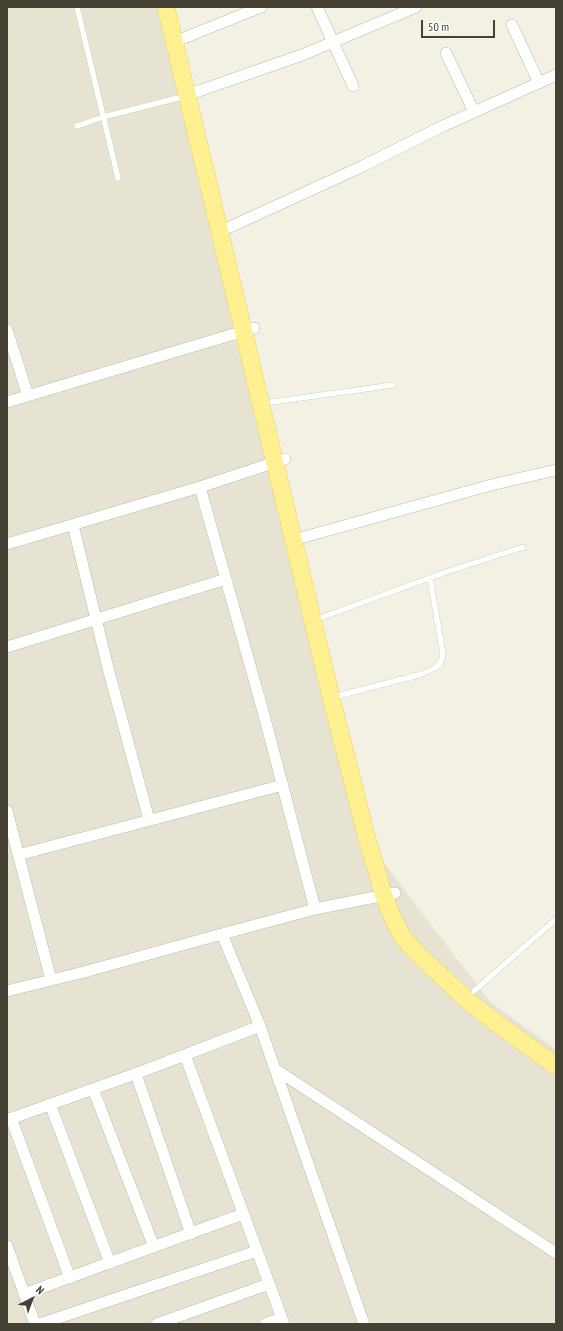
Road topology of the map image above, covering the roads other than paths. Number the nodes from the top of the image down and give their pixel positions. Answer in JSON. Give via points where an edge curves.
{"nodes":[{"id":1,"x":77,"y":7,"type":"edge"},
{"id":2,"x":166,"y":7,"type":"edge"},
{"id":3,"x":177,"y":7,"type":"edge"},
{"id":4,"x":261,"y":7,"type":"edge"},
{"id":5,"x":317,"y":7,"type":"edge"},
{"id":6,"x":416,"y":7,"type":"edge"},
{"id":7,"x":512,"y":25,"type":"dead end"},
{"id":8,"x":179,"y":40,"type":"junction"},
{"id":9,"x":333,"y":42,"type":"junction"},
{"id":10,"x":446,"y":53,"type":"dead end"},
{"id":11,"x":556,"y":76,"type":"edge"},
{"id":12,"x":539,"y":83,"type":"junction"},
{"id":13,"x":353,"y":86,"type":"dead end"},
{"id":14,"x":192,"y":94,"type":"junction"},
{"id":15,"x":474,"y":112,"type":"junction"},
{"id":16,"x":103,"y":117,"type":"junction"},
{"id":17,"x":77,"y":126,"type":"dead end"},
{"id":18,"x":118,"y":178,"type":"dead end"},
{"id":19,"x":230,"y":226,"type":"junction"},
{"id":20,"x":249,"y":329,"type":"junction"},
{"id":21,"x":7,"y":330,"type":"edge"},
{"id":22,"x":393,"y":385,"type":"dead end"},
{"id":23,"x":28,"y":396,"type":"junction"},
{"id":24,"x":7,"y":402,"type":"edge"},
{"id":25,"x":272,"y":402,"type":"junction"},
{"id":26,"x":280,"y":461,"type":"junction"},
{"id":27,"x":556,"y":470,"type":"edge"},
{"id":28,"x":200,"y":487,"type":"junction"},
{"id":29,"x":73,"y":525,"type":"junction"},
{"id":30,"x":304,"y":537,"type":"junction"},
{"id":31,"x":7,"y":544,"type":"edge"},
{"id":32,"x":523,"y":547,"type":"dead end"},
{"id":33,"x":430,"y":578,"type":"junction"},
{"id":34,"x":226,"y":579,"type":"junction"},
{"id":35,"x":323,"y":617,"type":"junction"},
{"id":36,"x":96,"y":620,"type":"junction"},
{"id":37,"x":7,"y":647,"type":"edge"},
{"id":38,"x":336,"y":696,"type":"junction"},
{"id":39,"x":282,"y":785,"type":"junction"},
{"id":40,"x":7,"y":811,"type":"edge"},
{"id":41,"x":149,"y":820,"type":"junction"},
{"id":42,"x":18,"y":855,"type":"junction"},
{"id":43,"x":389,"y":894,"type":"junction"},
{"id":44,"x":316,"y":909,"type":"junction"},
{"id":45,"x":556,"y":919,"type":"edge"},
{"id":46,"x":222,"y":934,"type":"junction"},
{"id":47,"x":51,"y":980,"type":"junction"},
{"id":48,"x":7,"y":991,"type":"edge"},
{"id":49,"x":474,"y":991,"type":"junction"},
{"id":50,"x":260,"y":1026,"type":"junction"},
{"id":51,"x":556,"y":1052,"type":"edge"},
{"id":52,"x":185,"y":1055,"type":"junction"},
{"id":53,"x":556,"y":1066,"type":"edge"},
{"id":54,"x":275,"y":1069,"type":"junction"},
{"id":55,"x":136,"y":1074,"type":"junction"},
{"id":56,"x":93,"y":1089,"type":"junction"},
{"id":57,"x":50,"y":1104,"type":"junction"},
{"id":58,"x":9,"y":1119,"type":"edge"},
{"id":59,"x":243,"y":1214,"type":"junction"},
{"id":60,"x":191,"y":1234,"type":"junction"},
{"id":61,"x":7,"y":1246,"type":"edge"},
{"id":62,"x":154,"y":1247,"type":"junction"},
{"id":63,"x":257,"y":1251,"type":"junction"},
{"id":64,"x":556,"y":1253,"type":"edge"},
{"id":65,"x":110,"y":1263,"type":"junction"},
{"id":66,"x":70,"y":1278,"type":"junction"},
{"id":67,"x":269,"y":1284,"type":"junction"},
{"id":68,"x":24,"y":1294,"type":"junction"},
{"id":69,"x":283,"y":1321,"type":"edge"},
{"id":70,"x":35,"y":1324,"type":"edge"},
{"id":71,"x":40,"y":1324,"type":"edge"},
{"id":72,"x":157,"y":1324,"type":"edge"},
{"id":73,"x":265,"y":1324,"type":"edge"},
{"id":74,"x":364,"y":1324,"type":"edge"}],
"edges":[{"from":1,"to":16,"type":"lane"},
{"from":2,"to":8,"type":"main road"},
{"from":3,"to":8,"type":"main road"},
{"from":4,"to":8,"type":"street"},
{"from":5,"to":9,"type":"street"},
{"from":6,"to":9,"type":"street"},
{"from":7,"to":12,"type":"street"},
{"from":8,"to":14,"type":"main road"},
{"from":9,"to":13,"type":"street"},
{"from":9,"to":14,"type":"street"},
{"from":10,"to":15,"type":"street"},
{"from":11,"to":12,"type":"street"},
{"from":12,"to":15,"type":"street"},
{"from":14,"to":16,"type":"lane"},
{"from":14,"to":19,"type":"main road"},
{"from":14,"to":20,"type":"main road"},
{"from":15,"to":19,"type":"street"},
{"from":16,"to":17,"type":"lane"},
{"from":16,"to":18,"type":"lane"},
{"from":19,"to":20,"type":"main road"},
{"from":20,"to":23,"type":"street"},
{"from":20,"to":25,"type":"main road"},
{"from":20,"to":26,"type":"main road"},
{"from":21,"to":23,"type":"street"},
{"from":22,"to":25,"type":"lane"},
{"from":23,"to":24,"type":"street"},
{"from":25,"to":26,"type":"main road"},
{"from":26,"to":28,"type":"street"},
{"from":26,"to":30,"type":"main road"},
{"from":26,"to":38,"type":"main road"},
{"from":27,"to":30,"type":"street","via":[[491,485]]},
{"from":28,"to":29,"type":"street"},
{"from":28,"to":34,"type":"street"},
{"from":29,"to":31,"type":"street"},
{"from":29,"to":36,"type":"street"},
{"from":30,"to":35,"type":"main road"},
{"from":32,"to":33,"type":"lane"},
{"from":33,"to":35,"type":"lane"},
{"from":33,"to":38,"type":"lane","via":[[443,656],[440,664],[422,674]]},
{"from":34,"to":36,"type":"street"},
{"from":34,"to":39,"type":"street"},
{"from":35,"to":38,"type":"main road"},
{"from":36,"to":37,"type":"street"},
{"from":36,"to":41,"type":"street"},
{"from":38,"to":43,"type":"main road","via":[[376,832]]},
{"from":39,"to":41,"type":"street"},
{"from":39,"to":44,"type":"street"},
{"from":40,"to":42,"type":"street"},
{"from":41,"to":42,"type":"street"},
{"from":42,"to":47,"type":"street"},
{"from":43,"to":44,"type":"street"},
{"from":43,"to":49,"type":"main road","via":[[412,930],[426,946]]},
{"from":43,"to":53,"type":"main road","via":[[391,914],[402,936],[418,954],[466,1000]]},
{"from":44,"to":46,"type":"street"},
{"from":45,"to":49,"type":"lane"},
{"from":46,"to":47,"type":"street"},
{"from":46,"to":50,"type":"street"},
{"from":47,"to":48,"type":"street"},
{"from":49,"to":51,"type":"main road"},
{"from":50,"to":52,"type":"street"},
{"from":50,"to":54,"type":"street"},
{"from":52,"to":55,"type":"street"},
{"from":52,"to":59,"type":"street"},
{"from":54,"to":64,"type":"street"},
{"from":54,"to":74,"type":"street"},
{"from":55,"to":56,"type":"street"},
{"from":55,"to":60,"type":"street"},
{"from":56,"to":57,"type":"street"},
{"from":56,"to":62,"type":"street"},
{"from":57,"to":58,"type":"street"},
{"from":57,"to":65,"type":"street"},
{"from":58,"to":66,"type":"street"},
{"from":59,"to":60,"type":"street"},
{"from":59,"to":63,"type":"street"},
{"from":60,"to":62,"type":"street"},
{"from":61,"to":68,"type":"street"},
{"from":62,"to":65,"type":"street"},
{"from":63,"to":67,"type":"street"},
{"from":63,"to":71,"type":"street"},
{"from":65,"to":66,"type":"street"},
{"from":66,"to":68,"type":"street"},
{"from":67,"to":69,"type":"street"},
{"from":67,"to":72,"type":"street"},
{"from":68,"to":70,"type":"street"},
{"from":69,"to":73,"type":"street"}]}
